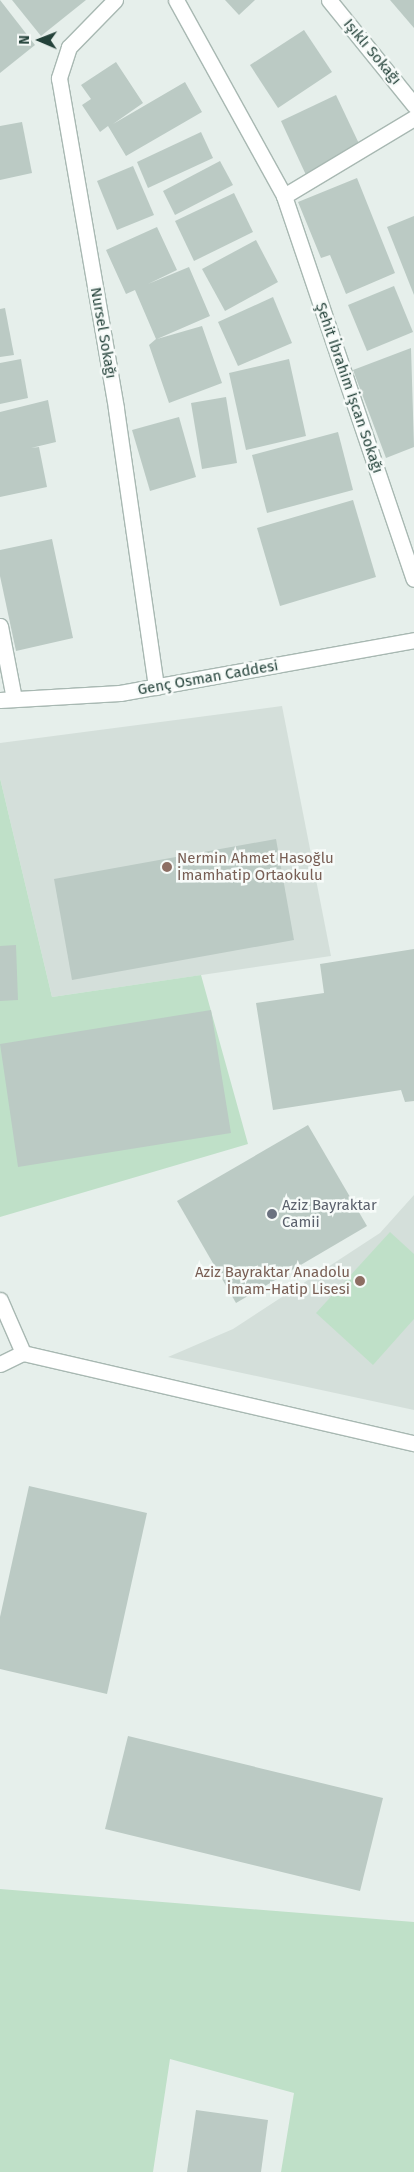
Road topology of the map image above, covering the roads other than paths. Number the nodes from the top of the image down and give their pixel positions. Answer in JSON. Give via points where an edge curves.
{"nodes":[{"id":1,"x":115,"y":0,"type":"edge"},
{"id":2,"x":176,"y":0,"type":"edge"},
{"id":3,"x":329,"y":0,"type":"edge"},
{"id":4,"x":414,"y":105,"type":"edge"},
{"id":5,"x":414,"y":118,"type":"edge"},
{"id":6,"x":284,"y":196,"type":"junction"},
{"id":7,"x":414,"y":579,"type":"edge"},
{"id":8,"x":0,"y":626,"type":"edge"},
{"id":9,"x":414,"y":640,"type":"edge"},
{"id":10,"x":156,"y":687,"type":"junction"},
{"id":11,"x":7,"y":700,"type":"edge"},
{"id":12,"x":0,"y":1300,"type":"edge"},
{"id":13,"x":23,"y":1353,"type":"junction"},
{"id":14,"x":0,"y":1364,"type":"edge"},
{"id":15,"x":414,"y":1444,"type":"edge"}],
"edges":[{"from":1,"to":10,"type":"street","name":"Nursel Sokağı","via":[[69,47],[59,78],[116,409]]},
{"from":2,"to":6,"type":"street","name":"Şehit İbrahim İşcan Sokağı"},
{"from":3,"to":4,"type":"street","name":"Işıklı Sokağı"},
{"from":5,"to":6,"type":"street"},
{"from":6,"to":7,"type":"street","name":"Şehit İbrahim İşcan Sokağı"},
{"from":8,"to":11,"type":"street"},
{"from":9,"to":10,"type":"street","name":"Genç Osman Caddesi"},
{"from":10,"to":11,"type":"street","name":"Genç Osman Caddesi","via":[[120,693]]},
{"from":12,"to":13,"type":"street"},
{"from":13,"to":14,"type":"street"},
{"from":13,"to":15,"type":"street"}]}
